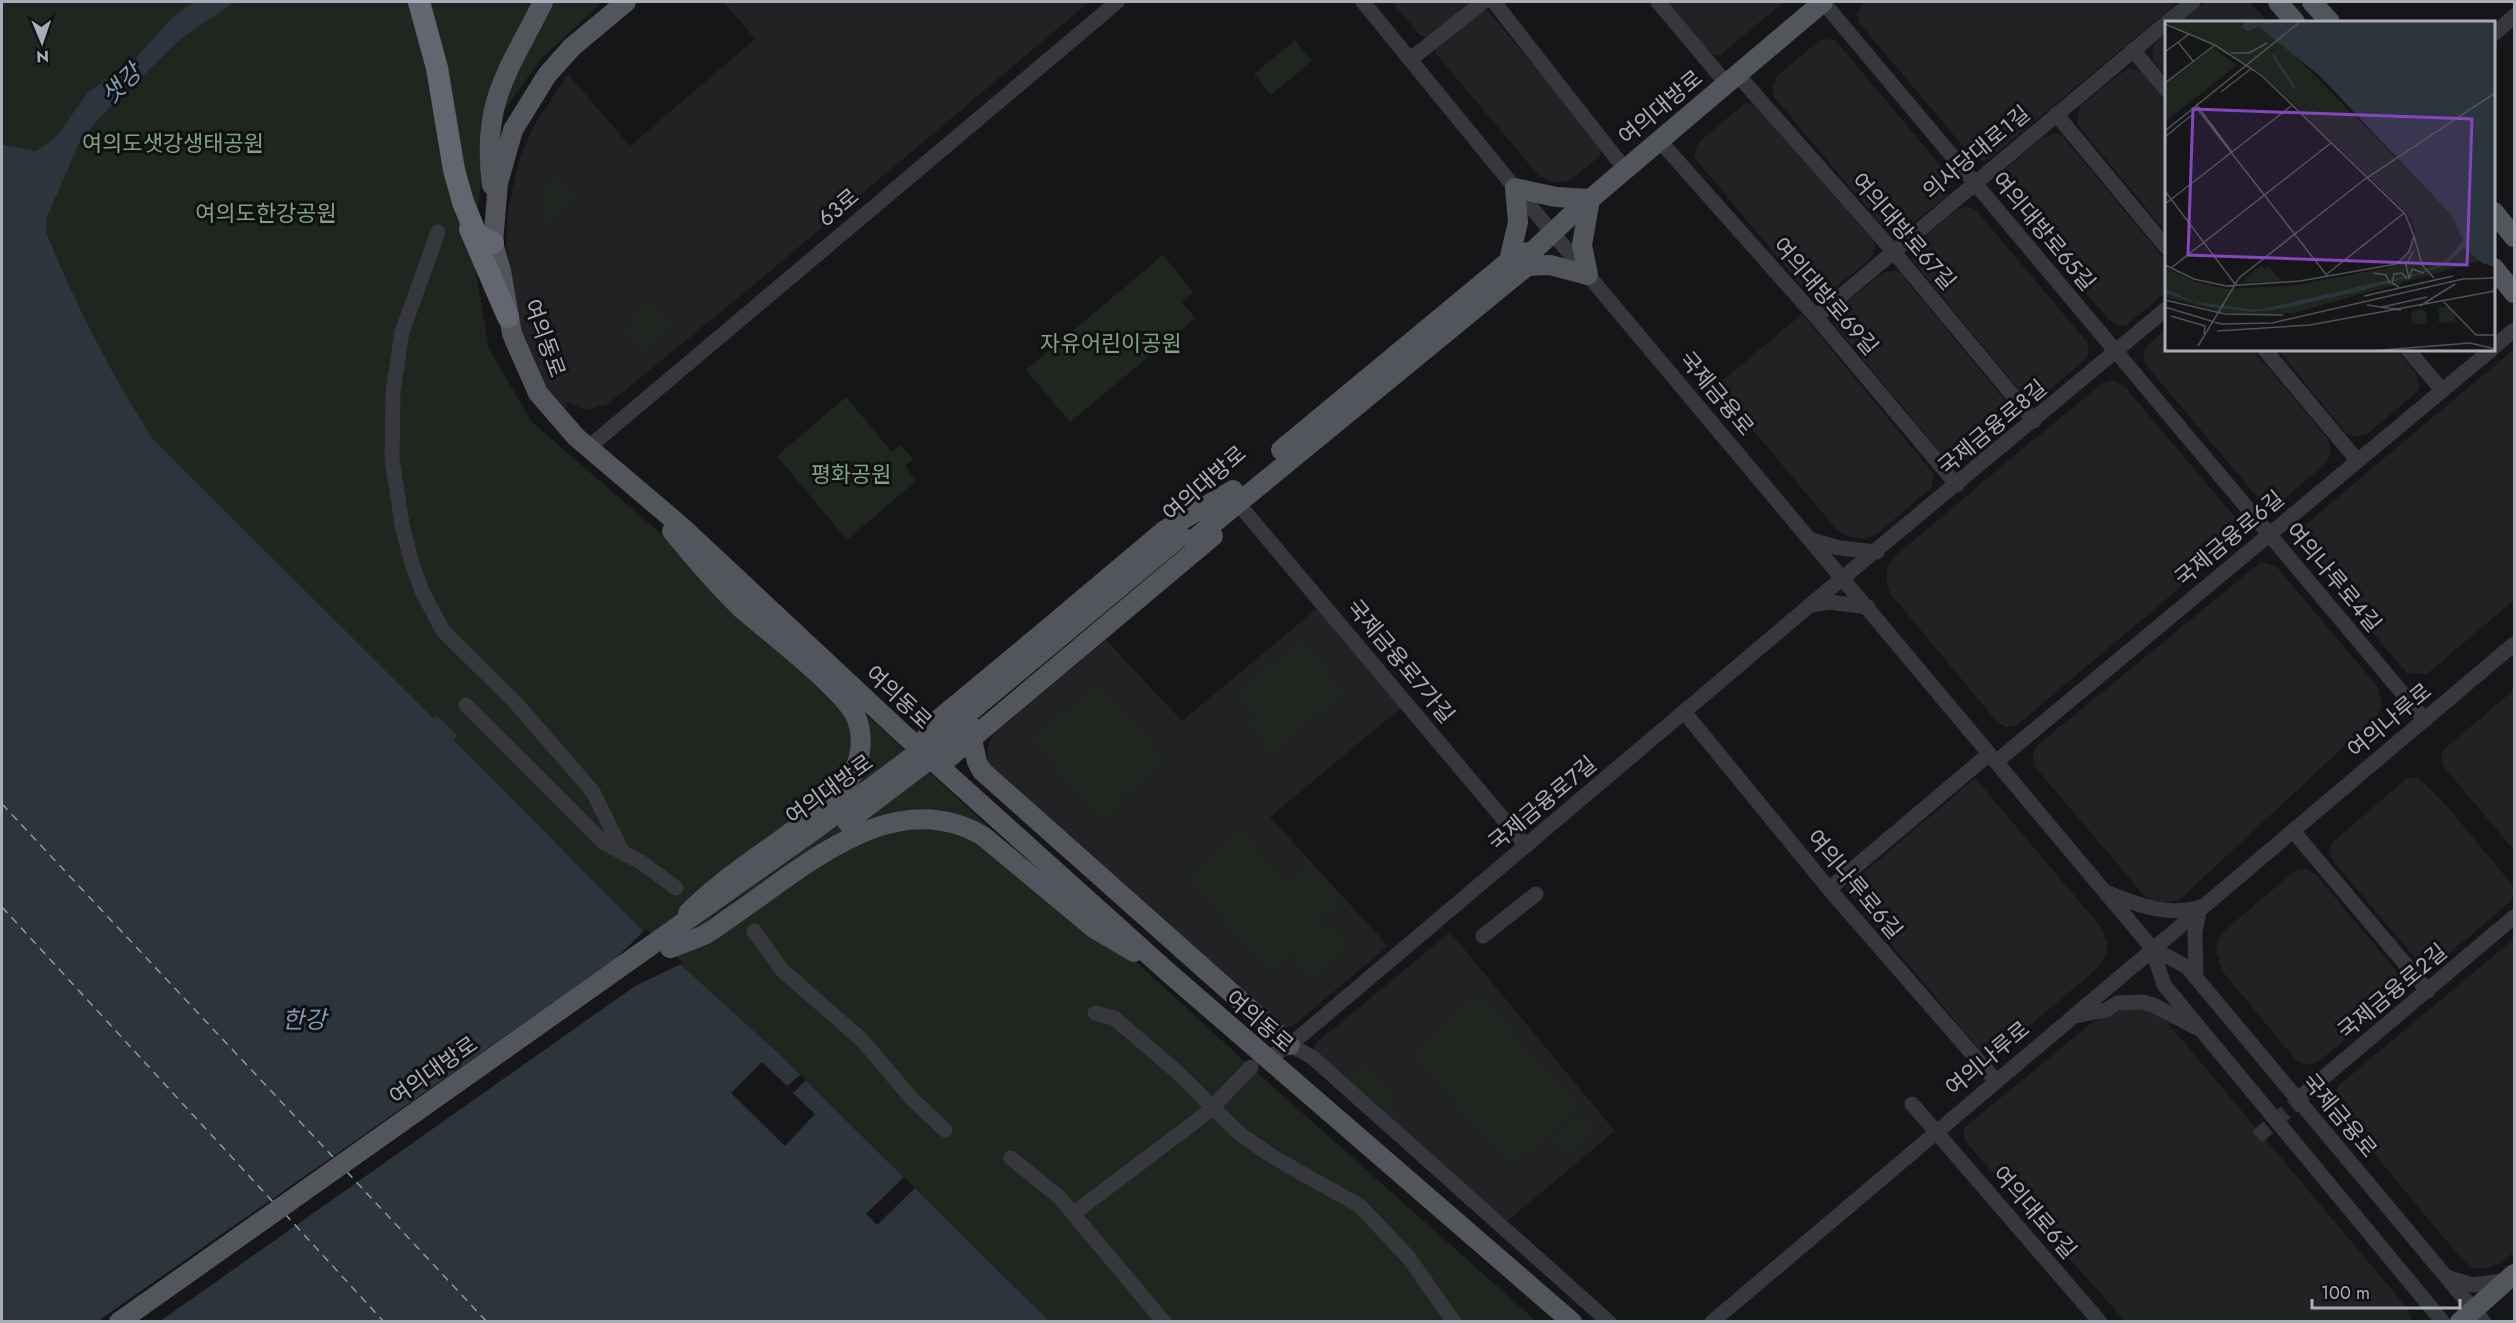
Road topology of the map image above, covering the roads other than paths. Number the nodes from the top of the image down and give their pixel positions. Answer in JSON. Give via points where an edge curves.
{"nodes":[{"id":1,"x":419,"y":2,"type":"edge"},
{"id":2,"x":543,"y":2,"type":"edge"},
{"id":3,"x":626,"y":2,"type":"edge"},
{"id":4,"x":1117,"y":2,"type":"edge"},
{"id":5,"x":1364,"y":2,"type":"edge"},
{"id":6,"x":1483,"y":2,"type":"edge"},
{"id":7,"x":1494,"y":2,"type":"edge"},
{"id":8,"x":1658,"y":2,"type":"edge"},
{"id":9,"x":1823,"y":2,"type":"edge"},
{"id":10,"x":2193,"y":2,"type":"edge"},
{"id":11,"x":2278,"y":2,"type":"edge"},
{"id":12,"x":2312,"y":2,"type":"edge"},
{"id":13,"x":2514,"y":16,"type":"edge"},
{"id":14,"x":2169,"y":21,"type":"edge"},
{"id":15,"x":2294,"y":21,"type":"edge"},
{"id":16,"x":2329,"y":21,"type":"edge"},
{"id":17,"x":2165,"y":25,"type":"edge"},
{"id":18,"x":2495,"y":32,"type":"edge"},
{"id":19,"x":2133,"y":50,"type":"junction"},
{"id":20,"x":1412,"y":58,"type":"junction"},
{"id":21,"x":1731,"y":79,"type":"junction"},
{"id":22,"x":2165,"y":89,"type":"edge"},
{"id":23,"x":2056,"y":114,"type":"junction"},
{"id":24,"x":1659,"y":140,"type":"junction"},
{"id":25,"x":1624,"y":168,"type":"junction"},
{"id":26,"x":454,"y":170,"type":"junction"},
{"id":27,"x":1974,"y":183,"type":"junction"},
{"id":28,"x":1515,"y":188,"type":"junction"},
{"id":29,"x":1590,"y":199,"type":"junction"},
{"id":30,"x":494,"y":207,"type":"junction"},
{"id":31,"x":2495,"y":214,"type":"edge"},
{"id":32,"x":438,"y":232,"type":"dead end"},
{"id":33,"x":1553,"y":233,"type":"junction"},
{"id":34,"x":2514,"y":237,"type":"edge"},
{"id":35,"x":493,"y":243,"type":"junction"},
{"id":36,"x":2165,"y":246,"type":"edge"},
{"id":37,"x":1893,"y":251,"type":"junction"},
{"id":38,"x":1523,"y":260,"type":"junction"},
{"id":39,"x":2495,"y":270,"type":"edge"},
{"id":40,"x":1588,"y":274,"type":"junction"},
{"id":41,"x":2514,"y":293,"type":"edge"},
{"id":42,"x":2165,"y":310,"type":"edge"},
{"id":43,"x":508,"y":316,"type":"junction"},
{"id":44,"x":1816,"y":317,"type":"junction"},
{"id":45,"x":2514,"y":330,"type":"edge"},
{"id":46,"x":2495,"y":346,"type":"edge"},
{"id":47,"x":2266,"y":351,"type":"edge"},
{"id":48,"x":2409,"y":351,"type":"edge"},
{"id":49,"x":2488,"y":351,"type":"edge"},
{"id":50,"x":2116,"y":352,"type":"junction"},
{"id":51,"x":2442,"y":390,"type":"junction"},
{"id":52,"x":2034,"y":422,"type":"junction"},
{"id":53,"x":589,"y":447,"type":"junction"},
{"id":54,"x":2357,"y":460,"type":"junction"},
{"id":55,"x":630,"y":481,"type":"junction"},
{"id":56,"x":1957,"y":485,"type":"junction"},
{"id":57,"x":1254,"y":489,"type":"junction"},
{"id":58,"x":1237,"y":498,"type":"junction"},
{"id":59,"x":2269,"y":534,"type":"junction"},
{"id":60,"x":1186,"y":538,"type":"junction"},
{"id":61,"x":1812,"y":540,"type":"junction"},
{"id":62,"x":1877,"y":552,"type":"junction"},
{"id":63,"x":1844,"y":579,"type":"junction"},
{"id":64,"x":1809,"y":606,"type":"junction"},
{"id":65,"x":1868,"y":607,"type":"junction"},
{"id":66,"x":2514,"y":644,"type":"edge"},
{"id":67,"x":466,"y":705,"type":"dead end"},
{"id":68,"x":1685,"y":713,"type":"junction"},
{"id":69,"x":939,"y":719,"type":"junction"},
{"id":70,"x":2425,"y":720,"type":"junction"},
{"id":71,"x":900,"y":730,"type":"junction"},
{"id":72,"x":972,"y":740,"type":"junction"},
{"id":73,"x":921,"y":750,"type":"junction"},
{"id":74,"x":1993,"y":758,"type":"junction"},
{"id":75,"x":939,"y":766,"type":"junction"},
{"id":76,"x":2293,"y":831,"type":"junction"},
{"id":77,"x":1526,"y":846,"type":"junction"},
{"id":78,"x":622,"y":851,"type":"junction"},
{"id":79,"x":676,"y":888,"type":"dead end"},
{"id":80,"x":1829,"y":889,"type":"junction"},
{"id":81,"x":2104,"y":891,"type":"junction"},
{"id":82,"x":1536,"y":894,"type":"dead end"},
{"id":83,"x":2200,"y":907,"type":"junction"},
{"id":84,"x":2514,"y":917,"type":"edge"},
{"id":85,"x":754,"y":931,"type":"dead end"},
{"id":86,"x":1483,"y":936,"type":"dead end"},
{"id":87,"x":670,"y":939,"type":"junction"},
{"id":88,"x":2152,"y":948,"type":"junction"},
{"id":89,"x":1170,"y":974,"type":"junction"},
{"id":90,"x":2196,"y":978,"type":"junction"},
{"id":91,"x":2428,"y":990,"type":"junction"},
{"id":92,"x":1095,"y":1013,"type":"dead end"},
{"id":93,"x":2072,"y":1017,"type":"junction"},
{"id":94,"x":2200,"y":1029,"type":"junction"},
{"id":95,"x":1290,"y":1046,"type":"junction"},
{"id":96,"x":1259,"y":1063,"type":"junction"},
{"id":97,"x":1996,"y":1081,"type":"junction"},
{"id":98,"x":2298,"y":1100,"type":"junction"},
{"id":99,"x":1912,"y":1104,"type":"dead end"},
{"id":100,"x":1212,"y":1108,"type":"junction"},
{"id":101,"x":945,"y":1130,"type":"dead end"},
{"id":102,"x":1937,"y":1131,"type":"junction"},
{"id":103,"x":1011,"y":1158,"type":"dead end"},
{"id":104,"x":1074,"y":1213,"type":"junction"},
{"id":105,"x":2511,"y":1277,"type":"edge"},
{"id":106,"x":2449,"y":1278,"type":"junction"},
{"id":107,"x":2473,"y":1317,"type":"edge"},
{"id":108,"x":119,"y":1322,"type":"edge"},
{"id":109,"x":139,"y":1322,"type":"edge"},
{"id":110,"x":1164,"y":1322,"type":"edge"},
{"id":111,"x":1454,"y":1322,"type":"edge"},
{"id":112,"x":1572,"y":1322,"type":"edge"},
{"id":113,"x":1608,"y":1322,"type":"edge"},
{"id":114,"x":1712,"y":1322,"type":"edge"},
{"id":115,"x":2100,"y":1322,"type":"edge"},
{"id":116,"x":2443,"y":1322,"type":"edge"}],
"edges":[{"from":1,"to":26,"type":"highway","via":[[437,68]]},
{"from":2,"to":30,"type":"main road","via":[[514,54],[495,103],[488,137]]},
{"from":3,"to":30,"type":"main road","name":"여의동로","via":[[572,47],[528,101],[513,130]]},
{"from":4,"to":53,"type":"street","name":"63로"},
{"from":5,"to":20,"type":"street","name":"국제금융로"},
{"from":6,"to":20,"type":"street"},
{"from":7,"to":25,"type":"street"},
{"from":8,"to":21,"type":"street","name":"여의대방로67길"},
{"from":9,"to":21,"type":"main road","name":"여의대방로"},
{"from":9,"to":27,"type":"street","name":"여의대방로65길"},
{"from":10,"to":14,"type":"street","name":"의사당대로1길"},
{"from":11,"to":15,"type":"main road"},
{"from":12,"to":16,"type":"main road"},
{"from":13,"to":18,"type":"street"},
{"from":17,"to":19,"type":"street","name":"의사당대로1길"},
{"from":19,"to":22,"type":"street"},
{"from":19,"to":23,"type":"street","name":"의사당대로1길"},
{"from":20,"to":28,"type":"street","name":"국제금융로"},
{"from":21,"to":24,"type":"main road","name":"여의대방로"},
{"from":21,"to":37,"type":"street","name":"여의대방로67길"},
{"from":23,"to":27,"type":"street","name":"의사당대로1길"},
{"from":23,"to":36,"type":"street"},
{"from":24,"to":25,"type":"main road","name":"여의대방로"},
{"from":24,"to":44,"type":"street","name":"여의대방로69길"},
{"from":25,"to":29,"type":"main road","name":"여의대방로"},
{"from":26,"to":35,"type":"highway","via":[[471,224],[483,239]]},
{"from":26,"to":43,"type":"highway","via":[[462,212]]},
{"from":27,"to":37,"type":"street","name":"의사당대로1길"},
{"from":27,"to":50,"type":"street","name":"여의대방로65길"},
{"from":28,"to":29,"type":"main road"},
{"from":28,"to":33,"type":"street","name":"국제금융로"},
{"from":28,"to":38,"type":"main road"},
{"from":29,"to":33,"type":"main road","name":"여의대방로"},
{"from":29,"to":40,"type":"main road","via":[[1582,245]]},
{"from":30,"to":35,"type":"main road","name":"여의동로"},
{"from":31,"to":34,"type":"main road"},
{"from":32,"to":78,"type":"street","via":[[402,332],[393,392],[392,459],[412,562],[443,631],[516,703],[593,792]]},
{"from":33,"to":38,"type":"main road","name":"여의대방로"},
{"from":33,"to":40,"type":"street","name":"국제금융로"},
{"from":35,"to":43,"type":"main road","name":"여의동로"},
{"from":37,"to":44,"type":"street","name":"의사당대로1길"},
{"from":37,"to":52,"type":"street","name":"여의대방로67길"},
{"from":38,"to":40,"type":"main road"},
{"from":38,"to":57,"type":"main road","name":"여의대방로"},
{"from":38,"to":58,"type":"main road","name":"여의대방로"},
{"from":39,"to":41,"type":"main road"},
{"from":40,"to":61,"type":"street","name":"국제금융로"},
{"from":42,"to":50,"type":"street","name":"국제금융로8길"},
{"from":43,"to":53,"type":"main road","name":"여의동로","via":[[538,393]]},
{"from":44,"to":56,"type":"street","name":"여의대방로69길"},
{"from":45,"to":46,"type":"street","name":"국제금융로6길"},
{"from":47,"to":54,"type":"street"},
{"from":48,"to":51,"type":"street"},
{"from":49,"to":51,"type":"street","name":"국제금융로6길"},
{"from":50,"to":52,"type":"street","name":"국제금융로8길"},
{"from":50,"to":59,"type":"street","name":"여의나루로4길"},
{"from":51,"to":54,"type":"street","name":"국제금융로6길"},
{"from":52,"to":56,"type":"street","name":"국제금융로8길"},
{"from":53,"to":55,"type":"main road","name":"여의동로"},
{"from":54,"to":59,"type":"street","name":"국제금융로6길"},
{"from":55,"to":71,"type":"main road","name":"여의동로"},
{"from":55,"to":87,"type":"main road","bridge":true,"via":[[723,589],[850,706],[860,734],[860,753],[844,786],[790,834],[708,893]]},
{"from":56,"to":62,"type":"street","name":"국제금융로8길"},
{"from":57,"to":58,"type":"main road"},
{"from":57,"to":60,"type":"main road","name":"여의대방로"},
{"from":58,"to":60,"type":"main road","name":"여의대방로"},
{"from":58,"to":69,"type":"main road","via":[[1165,530]]},
{"from":58,"to":72,"type":"main road","via":[[1231,521]]},
{"from":58,"to":77,"type":"street","name":"국제금융로7가길"},
{"from":59,"to":70,"type":"street","name":"여의나루로4길"},
{"from":59,"to":74,"type":"street","name":"국제금융로6길"},
{"from":60,"to":87,"type":"main road","name":"여의대방로","bridge":true,"via":[[948,730]]},
{"from":61,"to":62,"type":"street"},
{"from":61,"to":63,"type":"street","name":"국제금융로"},
{"from":62,"to":63,"type":"street","name":"국제금융로8길"},
{"from":63,"to":64,"type":"street","name":"국제금융로7길"},
{"from":63,"to":65,"type":"street","name":"국제금융로"},
{"from":64,"to":65,"type":"street","via":[[1829,602]]},
{"from":64,"to":68,"type":"street","name":"국제금융로7길"},
{"from":65,"to":74,"type":"street","name":"국제금융로"},
{"from":66,"to":70,"type":"street","name":"여의나루로"},
{"from":67,"to":78,"type":"street","via":[[604,843]]},
{"from":68,"to":77,"type":"street","name":"국제금융로7길"},
{"from":68,"to":80,"type":"street","name":"여의나루로6길"},
{"from":69,"to":71,"type":"main road"},
{"from":69,"to":73,"type":"main road"},
{"from":70,"to":76,"type":"street","name":"여의나루로"},
{"from":71,"to":73,"type":"main road","name":"여의동로"},
{"from":72,"to":75,"type":"main road"},
{"from":72,"to":95,"type":"main road","via":[[982,771]]},
{"from":73,"to":75,"type":"main road","name":"여의동로"},
{"from":74,"to":80,"type":"street"},
{"from":74,"to":81,"type":"street","name":"국제금융로"},
{"from":75,"to":89,"type":"main road","name":"여의동로"},
{"from":76,"to":83,"type":"street","name":"여의나루로"},
{"from":76,"to":91,"type":"street"},
{"from":77,"to":95,"type":"street","name":"국제금융로7길"},
{"from":78,"to":79,"type":"street"},
{"from":80,"to":97,"type":"street","name":"여의나루로6길"},
{"from":81,"to":83,"type":"street","via":[[2153,910]]},
{"from":81,"to":88,"type":"street","name":"국제금융로"},
{"from":82,"to":86,"type":"street"},
{"from":83,"to":88,"type":"street","name":"여의나루로"},
{"from":83,"to":90,"type":"street","via":[[2195,932]]},
{"from":84,"to":91,"type":"street","name":"국제금융로2길"},
{"from":85,"to":101,"type":"street","via":[[783,971],[863,1041],[911,1098]]},
{"from":87,"to":89,"type":"main road","via":[[704,934],[849,838],[898,819],[931,818],[975,831],[1095,929]]},
{"from":87,"to":108,"type":"main road","name":"여의대방로","bridge":true},
{"from":87,"to":109,"type":"main road"},
{"from":88,"to":90,"type":"street","name":"국제금융로","via":[[2187,967]]},
{"from":88,"to":93,"type":"street","name":"여의나루로"},
{"from":88,"to":94,"type":"street","name":"국제금융로","via":[[2164,985]]},
{"from":89,"to":96,"type":"main road","name":"여의동로"},
{"from":90,"to":98,"type":"street","name":"국제금융로"},
{"from":91,"to":98,"type":"street","name":"국제금융로2길"},
{"from":92,"to":100,"type":"street","via":[[1114,1018]]},
{"from":93,"to":94,"type":"street","via":[[2117,1004],[2143,1002]]},
{"from":93,"to":97,"type":"street","name":"여의나루로"},
{"from":94,"to":116,"type":"street","name":"국제금융로"},
{"from":95,"to":96,"type":"street","name":"국제금융로7길"},
{"from":95,"to":113,"type":"street","via":[[1312,1057]]},
{"from":96,"to":100,"type":"street","name":"국제금융로7길"},
{"from":96,"to":112,"type":"main road","name":"여의동로"},
{"from":97,"to":102,"type":"street","name":"여의나루로"},
{"from":98,"to":106,"type":"street","name":"국제금융로"},
{"from":99,"to":102,"type":"street","name":"여의대로6길"},
{"from":100,"to":104,"type":"street","name":"국제금융로7길"},
{"from":100,"to":111,"type":"street","via":[[1255,1145],[1360,1206],[1410,1258]]},
{"from":102,"to":114,"type":"street","name":"여의나루로"},
{"from":102,"to":115,"type":"street","name":"여의대로6길"},
{"from":103,"to":104,"type":"street"},
{"from":104,"to":110,"type":"street"},
{"from":105,"to":106,"type":"street","via":[[2473,1285]]},
{"from":105,"to":107,"type":"main road"},
{"from":106,"to":107,"type":"street","name":"국제금융로"}]}
